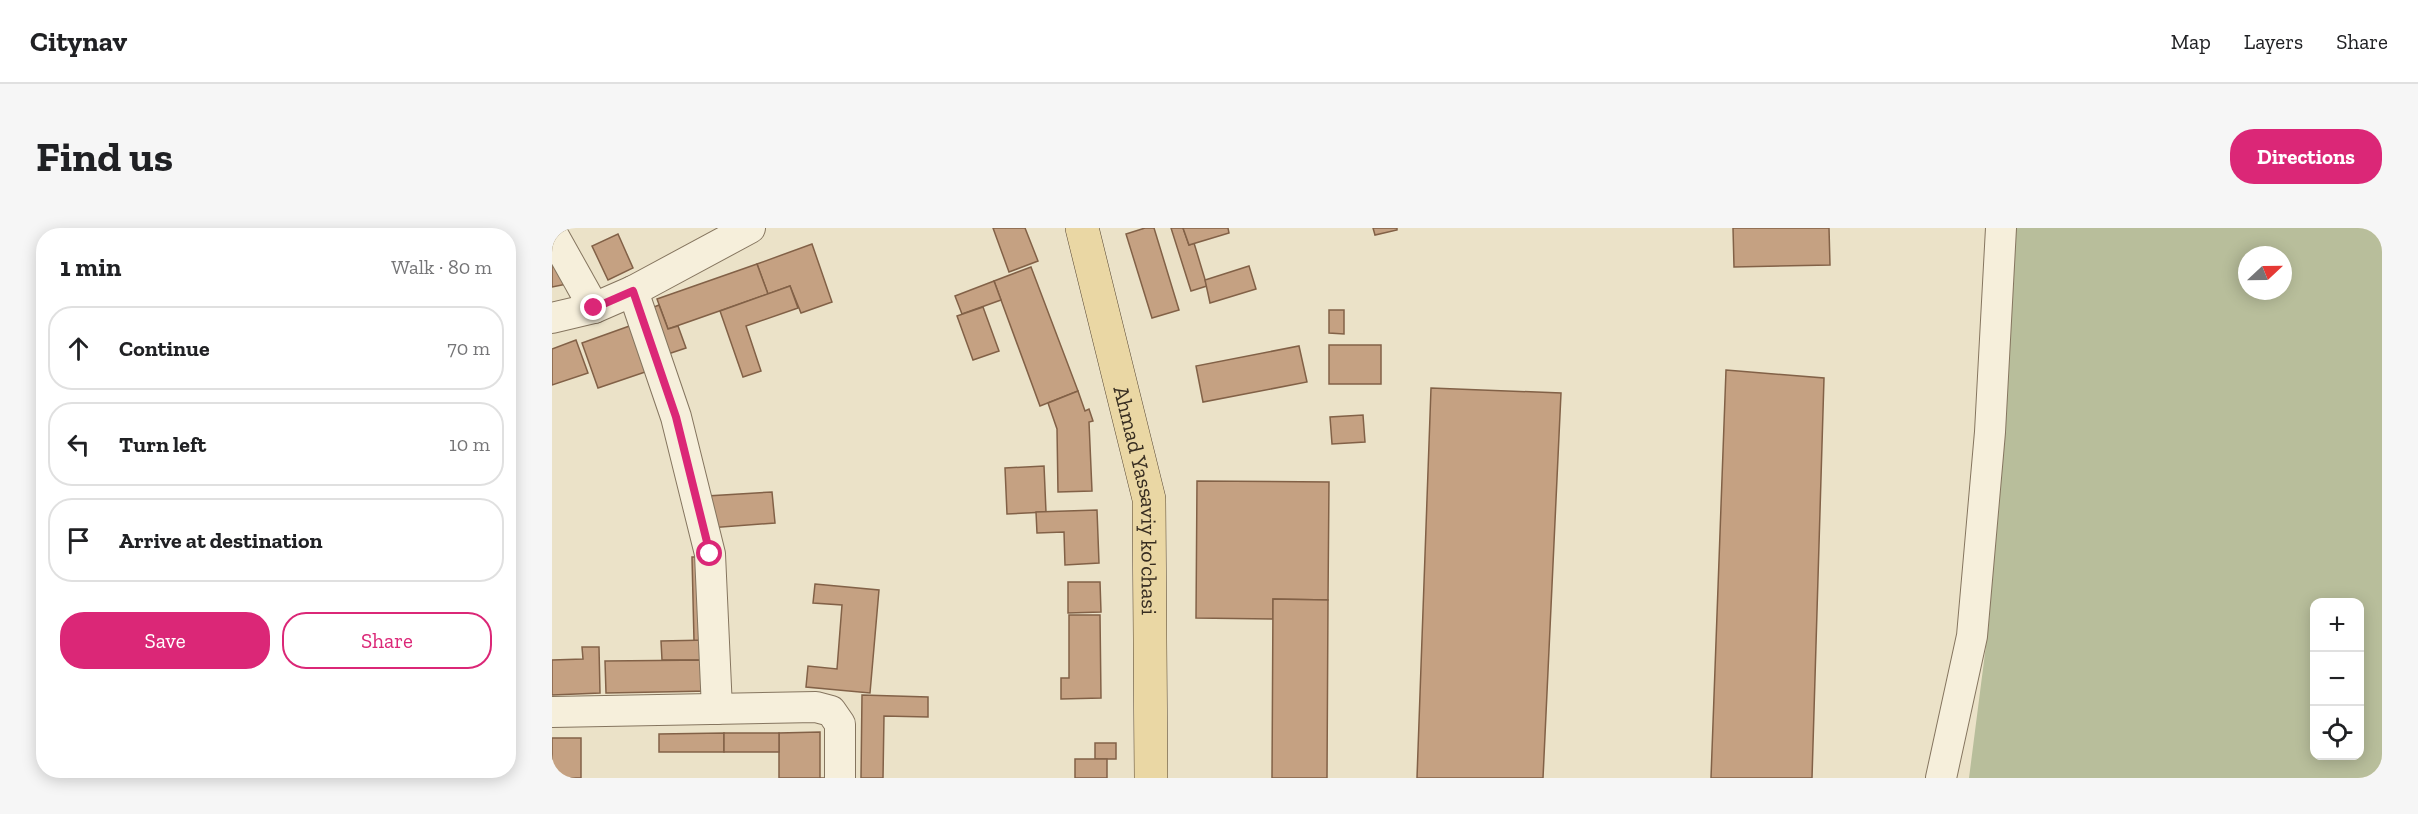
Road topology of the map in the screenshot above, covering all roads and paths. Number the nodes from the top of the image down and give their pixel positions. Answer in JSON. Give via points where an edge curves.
{"nodes":[{"id":1,"x":750,"y":228,"type":"edge"},
{"id":2,"x":1082,"y":228,"type":"edge"},
{"id":3,"x":2001,"y":228,"type":"edge"},
{"id":4,"x":552,"y":234,"type":"edge"},
{"id":5,"x":633,"y":291,"type":"junction"},
{"id":6,"x":594,"y":308,"type":"junction"},
{"id":7,"x":552,"y":318,"type":"edge"},
{"id":8,"x":717,"y":709,"type":"junction"},
{"id":9,"x":552,"y":712,"type":"edge"},
{"id":10,"x":840,"y":778,"type":"edge"},
{"id":11,"x":1151,"y":778,"type":"edge"},
{"id":12,"x":1941,"y":778,"type":"edge"}],
"edges":[{"from":1,"to":5,"type":"street"},
{"from":2,"to":11,"type":"main road","name":"Ahmad Yassaviy ko'chasi","via":[[1149,499]]},
{"from":3,"to":12,"type":"street","via":[[1990,432],[1972,636]]},
{"from":4,"to":6,"type":"street"},
{"from":5,"to":6,"type":"street"},
{"from":5,"to":8,"type":"street","via":[[676,417],[710,554]]},
{"from":6,"to":7,"type":"street"},
{"from":8,"to":9,"type":"street"},
{"from":8,"to":10,"type":"street","via":[[831,711],[840,724]]}]}
